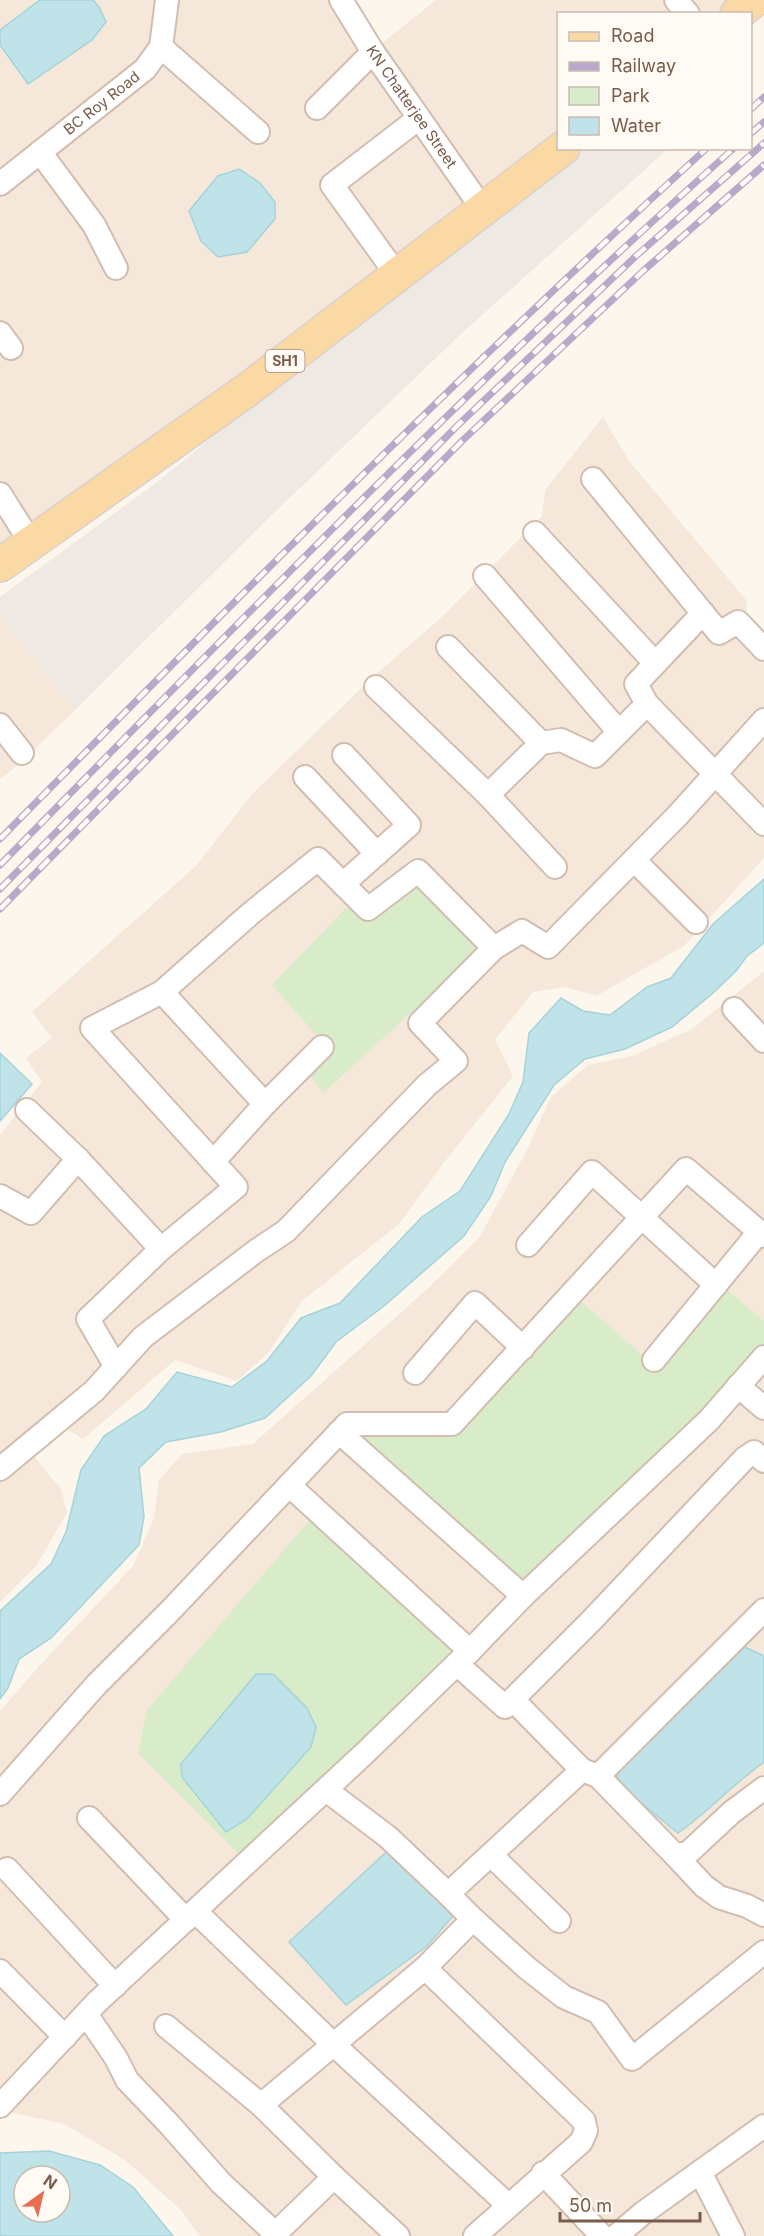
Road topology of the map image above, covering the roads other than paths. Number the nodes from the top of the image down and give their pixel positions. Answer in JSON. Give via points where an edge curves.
{"nodes":[{"id":1,"x":167,"y":0,"type":"edge"},
{"id":2,"x":341,"y":0,"type":"edge"},
{"id":3,"x":676,"y":0,"type":"edge"},
{"id":4,"x":754,"y":0,"type":"edge"},
{"id":5,"x":685,"y":12,"type":"edge"},
{"id":6,"x":739,"y":12,"type":"edge"},
{"id":7,"x":161,"y":47,"type":"junction"},
{"id":8,"x":373,"y":52,"type":"junction"},
{"id":9,"x":317,"y":108,"type":"dead end"},
{"id":10,"x":419,"y":118,"type":"junction"},
{"id":11,"x":258,"y":132,"type":"dead end"},
{"id":12,"x":560,"y":150,"type":"edge"},
{"id":13,"x":40,"y":152,"type":"junction"},
{"id":14,"x":0,"y":184,"type":"edge"},
{"id":15,"x":484,"y":211,"type":"junction"},
{"id":16,"x":116,"y":268,"type":"dead end"},
{"id":17,"x":397,"y":275,"type":"junction"},
{"id":18,"x":593,"y":479,"type":"dead end"},
{"id":19,"x":0,"y":494,"type":"edge"},
{"id":20,"x":535,"y":532,"type":"dead end"},
{"id":21,"x":31,"y":543,"type":"junction"},
{"id":22,"x":0,"y":564,"type":"edge"},
{"id":23,"x":485,"y":576,"type":"dead end"},
{"id":24,"x":703,"y":613,"type":"junction"},
{"id":25,"x":448,"y":647,"type":"dead end"},
{"id":26,"x":764,"y":648,"type":"edge"},
{"id":27,"x":655,"y":663,"type":"junction"},
{"id":28,"x":376,"y":687,"type":"dead end"},
{"id":29,"x":647,"y":704,"type":"junction"},
{"id":30,"x":764,"y":720,"type":"edge"},
{"id":31,"x":0,"y":725,"type":"edge"},
{"id":32,"x":619,"y":732,"type":"junction"},
{"id":33,"x":541,"y":743,"type":"junction"},
{"id":34,"x":22,"y":753,"type":"dead end"},
{"id":35,"x":344,"y":755,"type":"dead end"},
{"id":36,"x":716,"y":773,"type":"junction"},
{"id":37,"x":305,"y":777,"type":"dead end"},
{"id":38,"x":488,"y":795,"type":"junction"},
{"id":39,"x":764,"y":824,"type":"edge"},
{"id":40,"x":377,"y":854,"type":"junction"},
{"id":41,"x":634,"y":860,"type":"junction"},
{"id":42,"x":555,"y":867,"type":"dead end"},
{"id":43,"x":343,"y":884,"type":"junction"},
{"id":44,"x":696,"y":922,"type":"dead end"},
{"id":45,"x":494,"y":948,"type":"junction"},
{"id":46,"x":162,"y":992,"type":"junction"},
{"id":47,"x":734,"y":1009,"type":"dead end"},
{"id":48,"x":764,"y":1041,"type":"edge"},
{"id":49,"x":322,"y":1047,"type":"dead end"},
{"id":50,"x":265,"y":1104,"type":"junction"},
{"id":51,"x":27,"y":1110,"type":"dead end"},
{"id":52,"x":78,"y":1159,"type":"junction"},
{"id":53,"x":213,"y":1162,"type":"junction"},
{"id":54,"x":0,"y":1196,"type":"edge"},
{"id":55,"x":642,"y":1217,"type":"junction"},
{"id":56,"x":762,"y":1234,"type":"edge"},
{"id":57,"x":528,"y":1245,"type":"dead end"},
{"id":58,"x":161,"y":1249,"type":"junction"},
{"id":59,"x":716,"y":1285,"type":"junction"},
{"id":60,"x":523,"y":1348,"type":"junction"},
{"id":61,"x":764,"y":1357,"type":"edge"},
{"id":62,"x":654,"y":1360,"type":"dead end"},
{"id":63,"x":116,"y":1367,"type":"junction"},
{"id":64,"x":415,"y":1373,"type":"dead end"},
{"id":65,"x":738,"y":1386,"type":"junction"},
{"id":66,"x":764,"y":1408,"type":"edge"},
{"id":67,"x":339,"y":1432,"type":"junction"},
{"id":68,"x":764,"y":1461,"type":"edge"},
{"id":69,"x":0,"y":1469,"type":"edge"},
{"id":70,"x":289,"y":1485,"type":"junction"},
{"id":71,"x":523,"y":1596,"type":"junction"},
{"id":72,"x":764,"y":1610,"type":"edge"},
{"id":73,"x":464,"y":1658,"type":"junction"},
{"id":74,"x":513,"y":1700,"type":"junction"},
{"id":75,"x":590,"y":1773,"type":"junction"},
{"id":76,"x":764,"y":1788,"type":"edge"},
{"id":77,"x":326,"y":1790,"type":"junction"},
{"id":78,"x":0,"y":1794,"type":"edge"},
{"id":79,"x":89,"y":1818,"type":"dead end"},
{"id":80,"x":675,"y":1854,"type":"junction"},
{"id":81,"x":491,"y":1855,"type":"junction"},
{"id":82,"x":7,"y":1869,"type":"dead end"},
{"id":83,"x":448,"y":1894,"type":"junction"},
{"id":84,"x":764,"y":1915,"type":"edge"},
{"id":85,"x":191,"y":1916,"type":"junction"},
{"id":86,"x":473,"y":1918,"type":"junction"},
{"id":87,"x":559,"y":1922,"type":"dead end"},
{"id":88,"x":764,"y":1952,"type":"edge"},
{"id":89,"x":424,"y":1968,"type":"junction"},
{"id":90,"x":0,"y":1971,"type":"edge"},
{"id":91,"x":115,"y":1986,"type":"junction"},
{"id":92,"x":86,"y":2014,"type":"junction"},
{"id":93,"x":166,"y":2026,"type":"dead end"},
{"id":94,"x":65,"y":2037,"type":"junction"},
{"id":95,"x":333,"y":2044,"type":"junction"},
{"id":96,"x":4,"y":2093,"type":"edge"},
{"id":97,"x":261,"y":2105,"type":"junction"},
{"id":98,"x":764,"y":2126,"type":"edge"},
{"id":99,"x":700,"y":2172,"type":"junction"},
{"id":100,"x":543,"y":2173,"type":"junction"},
{"id":101,"x":334,"y":2178,"type":"junction"},
{"id":102,"x":508,"y":2205,"type":"junction"},
{"id":103,"x":277,"y":2235,"type":"edge"},
{"id":104,"x":398,"y":2236,"type":"edge"},
{"id":105,"x":475,"y":2236,"type":"edge"},
{"id":106,"x":602,"y":2236,"type":"edge"},
{"id":107,"x":616,"y":2236,"type":"edge"},
{"id":108,"x":733,"y":2236,"type":"edge"}],
"edges":[{"from":1,"to":7,"type":"street"},
{"from":2,"to":8,"type":"street","name":"KN Chatterjee Street"},
{"from":3,"to":5,"type":"street"},
{"from":4,"to":6,"type":"main road"},
{"from":7,"to":11,"type":"street"},
{"from":7,"to":13,"type":"street","name":"BC Roy Road","via":[[145,69]]},
{"from":8,"to":9,"type":"street"},
{"from":8,"to":10,"type":"street","name":"KN Chatterjee Street"},
{"from":10,"to":15,"type":"street","name":"KN Chatterjee Street"},
{"from":10,"to":17,"type":"street","via":[[332,185]]},
{"from":12,"to":15,"type":"main road","number":"SH1"},
{"from":13,"to":14,"type":"street","name":"BC Roy Road"},
{"from":13,"to":16,"type":"street","via":[[94,225]]},
{"from":15,"to":17,"type":"main road","number":"SH1"},
{"from":17,"to":21,"type":"main road","number":"SH1","via":[[247,390]]},
{"from":18,"to":24,"type":"street"},
{"from":19,"to":21,"type":"street"},
{"from":20,"to":27,"type":"street"},
{"from":21,"to":22,"type":"main road","number":"SH1"},
{"from":23,"to":32,"type":"street"},
{"from":24,"to":26,"type":"street","via":[[719,633],[738,622]]},
{"from":24,"to":27,"type":"street"},
{"from":25,"to":33,"type":"street"},
{"from":27,"to":29,"type":"street","via":[[636,684]]},
{"from":28,"to":38,"type":"street"},
{"from":29,"to":32,"type":"street"},
{"from":29,"to":36,"type":"street"},
{"from":30,"to":36,"type":"street"},
{"from":31,"to":34,"type":"street"},
{"from":32,"to":33,"type":"street","via":[[595,756],[561,740]]},
{"from":33,"to":38,"type":"street"},
{"from":35,"to":40,"type":"street","via":[[409,825]]},
{"from":36,"to":39,"type":"street"},
{"from":36,"to":41,"type":"street"},
{"from":37,"to":40,"type":"street"},
{"from":38,"to":42,"type":"street"},
{"from":40,"to":43,"type":"street"},
{"from":41,"to":44,"type":"street"},
{"from":41,"to":45,"type":"street","via":[[548,947],[522,931]]},
{"from":43,"to":45,"type":"street","via":[[368,909],[418,871]]},
{"from":43,"to":46,"type":"street","via":[[318,859]]},
{"from":45,"to":63,"type":"street","via":[[420,1023],[456,1061],[427,1085],[286,1231],[143,1337]]},
{"from":46,"to":50,"type":"street"},
{"from":46,"to":53,"type":"street","via":[[92,1028]]},
{"from":47,"to":48,"type":"street"},
{"from":49,"to":50,"type":"street"},
{"from":50,"to":53,"type":"street"},
{"from":51,"to":52,"type":"street"},
{"from":52,"to":54,"type":"street","via":[[31,1213]]},
{"from":52,"to":58,"type":"street"},
{"from":53,"to":58,"type":"street","via":[[236,1187]]},
{"from":55,"to":56,"type":"street","via":[[686,1169]]},
{"from":55,"to":57,"type":"street","via":[[592,1172]]},
{"from":55,"to":59,"type":"street"},
{"from":55,"to":60,"type":"street"},
{"from":56,"to":59,"type":"street"},
{"from":58,"to":63,"type":"street","via":[[88,1319]]},
{"from":59,"to":62,"type":"street"},
{"from":60,"to":64,"type":"street","via":[[475,1303]]},
{"from":60,"to":67,"type":"street","via":[[452,1425],[347,1424]]},
{"from":61,"to":65,"type":"street"},
{"from":63,"to":69,"type":"street","via":[[94,1391]]},
{"from":65,"to":66,"type":"street"},
{"from":65,"to":71,"type":"street","via":[[709,1420]]},
{"from":67,"to":70,"type":"street"},
{"from":67,"to":71,"type":"street"},
{"from":68,"to":74,"type":"street","via":[[754,1452],[745,1458]]},
{"from":70,"to":73,"type":"street"},
{"from":70,"to":78,"type":"street","via":[[96,1685]]},
{"from":71,"to":73,"type":"street"},
{"from":72,"to":75,"type":"street"},
{"from":73,"to":74,"type":"street","via":[[505,1707]]},
{"from":73,"to":77,"type":"street"},
{"from":74,"to":75,"type":"street"},
{"from":75,"to":80,"type":"street"},
{"from":75,"to":81,"type":"street"},
{"from":76,"to":80,"type":"street","via":[[688,1852]]},
{"from":77,"to":83,"type":"street","via":[[388,1837]]},
{"from":77,"to":85,"type":"street"},
{"from":79,"to":85,"type":"street"},
{"from":80,"to":84,"type":"street","via":[[719,1897]]},
{"from":81,"to":83,"type":"street"},
{"from":81,"to":87,"type":"street"},
{"from":82,"to":91,"type":"street"},
{"from":83,"to":86,"type":"street"},
{"from":85,"to":91,"type":"street"},
{"from":85,"to":95,"type":"street"},
{"from":86,"to":88,"type":"street","via":[[526,1968],[564,1997],[598,2012],[632,2059]]},
{"from":86,"to":89,"type":"street"},
{"from":89,"to":95,"type":"street"},
{"from":89,"to":100,"type":"street","via":[[584,2121],[586,2131],[581,2142]]},
{"from":90,"to":94,"type":"street"},
{"from":91,"to":92,"type":"street"},
{"from":92,"to":94,"type":"street"},
{"from":92,"to":103,"type":"street","via":[[127,2080],[221,2183]]},
{"from":93,"to":97,"type":"street"},
{"from":94,"to":96,"type":"street"},
{"from":95,"to":97,"type":"street"},
{"from":95,"to":102,"type":"street"},
{"from":97,"to":101,"type":"street"},
{"from":98,"to":99,"type":"street"},
{"from":99,"to":107,"type":"street"},
{"from":99,"to":108,"type":"street"},
{"from":100,"to":102,"type":"street"},
{"from":100,"to":106,"type":"street"},
{"from":101,"to":103,"type":"street"},
{"from":101,"to":104,"type":"street"},
{"from":102,"to":105,"type":"street"}]}
